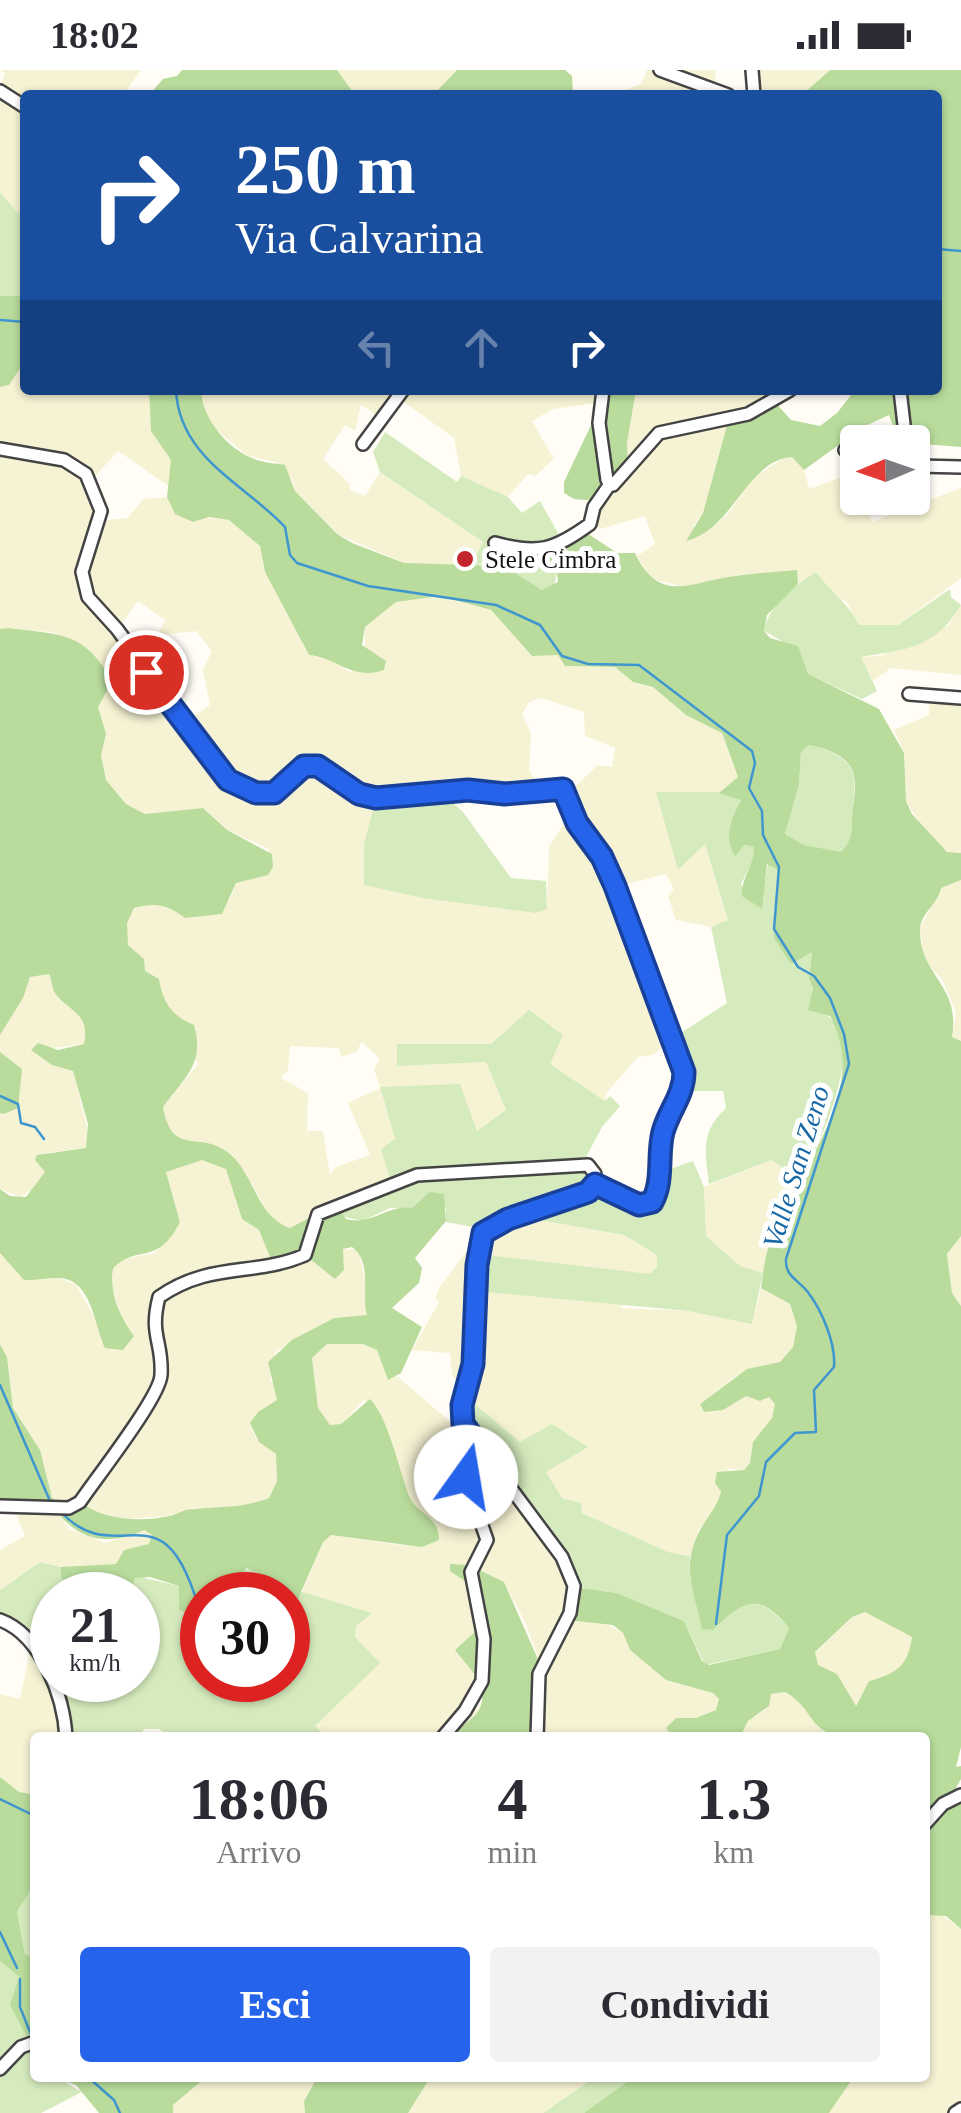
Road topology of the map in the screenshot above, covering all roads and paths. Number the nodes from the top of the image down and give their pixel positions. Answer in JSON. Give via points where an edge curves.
{"nodes":[{"id":1,"x":660,"y":70,"type":"edge"},
{"id":2,"x":714,"y":90,"type":"edge"},
{"id":3,"x":399,"y":395,"type":"edge"},
{"id":4,"x":602,"y":395,"type":"edge"},
{"id":5,"x":781,"y":395,"type":"edge"},
{"id":6,"x":901,"y":395,"type":"edge"},
{"id":7,"x":904,"y":425,"type":"edge"},
{"id":8,"x":363,"y":444,"type":"dead end"},
{"id":9,"x":0,"y":449,"type":"edge"},
{"id":10,"x":961,"y":467,"type":"edge"},
{"id":11,"x":930,"y":469,"type":"edge"},
{"id":12,"x":610,"y":484,"type":"junction"},
{"id":13,"x":495,"y":543,"type":"dead end"},
{"id":14,"x":909,"y":694,"type":"dead end"},
{"id":15,"x":961,"y":698,"type":"edge"},
{"id":16,"x":595,"y":1184,"type":"junction"},
{"id":17,"x":485,"y":1454,"type":"junction"},
{"id":18,"x":0,"y":1506,"type":"edge"},
{"id":19,"x":0,"y":1620,"type":"edge"},
{"id":20,"x":65,"y":1732,"type":"edge"},
{"id":21,"x":447,"y":1732,"type":"edge"},
{"id":22,"x":538,"y":1732,"type":"edge"},
{"id":23,"x":961,"y":1795,"type":"edge"},
{"id":24,"x":930,"y":1818,"type":"edge"},
{"id":25,"x":30,"y":2044,"type":"edge"},
{"id":26,"x":0,"y":2068,"type":"edge"}],
"edges":[{"from":1,"to":2,"type":"street"},
{"from":3,"to":8,"type":"street"},
{"from":4,"to":12,"type":"street","via":[[599,423]]},
{"from":5,"to":12,"type":"street","via":[[748,414],[659,433],[617,484]]},
{"from":6,"to":7,"type":"street"},
{"from":9,"to":16,"type":"street","via":[[64,460],[91,482],[101,511],[82,572],[88,597],[228,780],[274,793],[304,766],[318,766],[376,798],[468,790],[568,793],[577,823],[609,872],[684,1072],[662,1134],[652,1202],[639,1205]]},
{"from":10,"to":11,"type":"street"},
{"from":12,"to":13,"type":"street","via":[[590,524],[568,539],[527,552]]},
{"from":14,"to":15,"type":"street"},
{"from":16,"to":17,"type":"street","via":[[483,1233],[473,1364],[462,1405],[463,1424]]},
{"from":16,"to":18,"type":"street","via":[[588,1164],[578,1163],[417,1176],[318,1214],[305,1255],[181,1282],[159,1296],[152,1326],[162,1378],[153,1398],[80,1502],[69,1508]]},
{"from":17,"to":21,"type":"street","via":[[466,1469],[487,1540],[471,1572],[484,1639],[482,1681]]},
{"from":17,"to":22,"type":"street","via":[[562,1557],[574,1586],[570,1613],[539,1674]]},
{"from":19,"to":20,"type":"street","via":[[18,1627],[39,1653]]},
{"from":23,"to":24,"type":"street"},
{"from":25,"to":26,"type":"street"}]}
